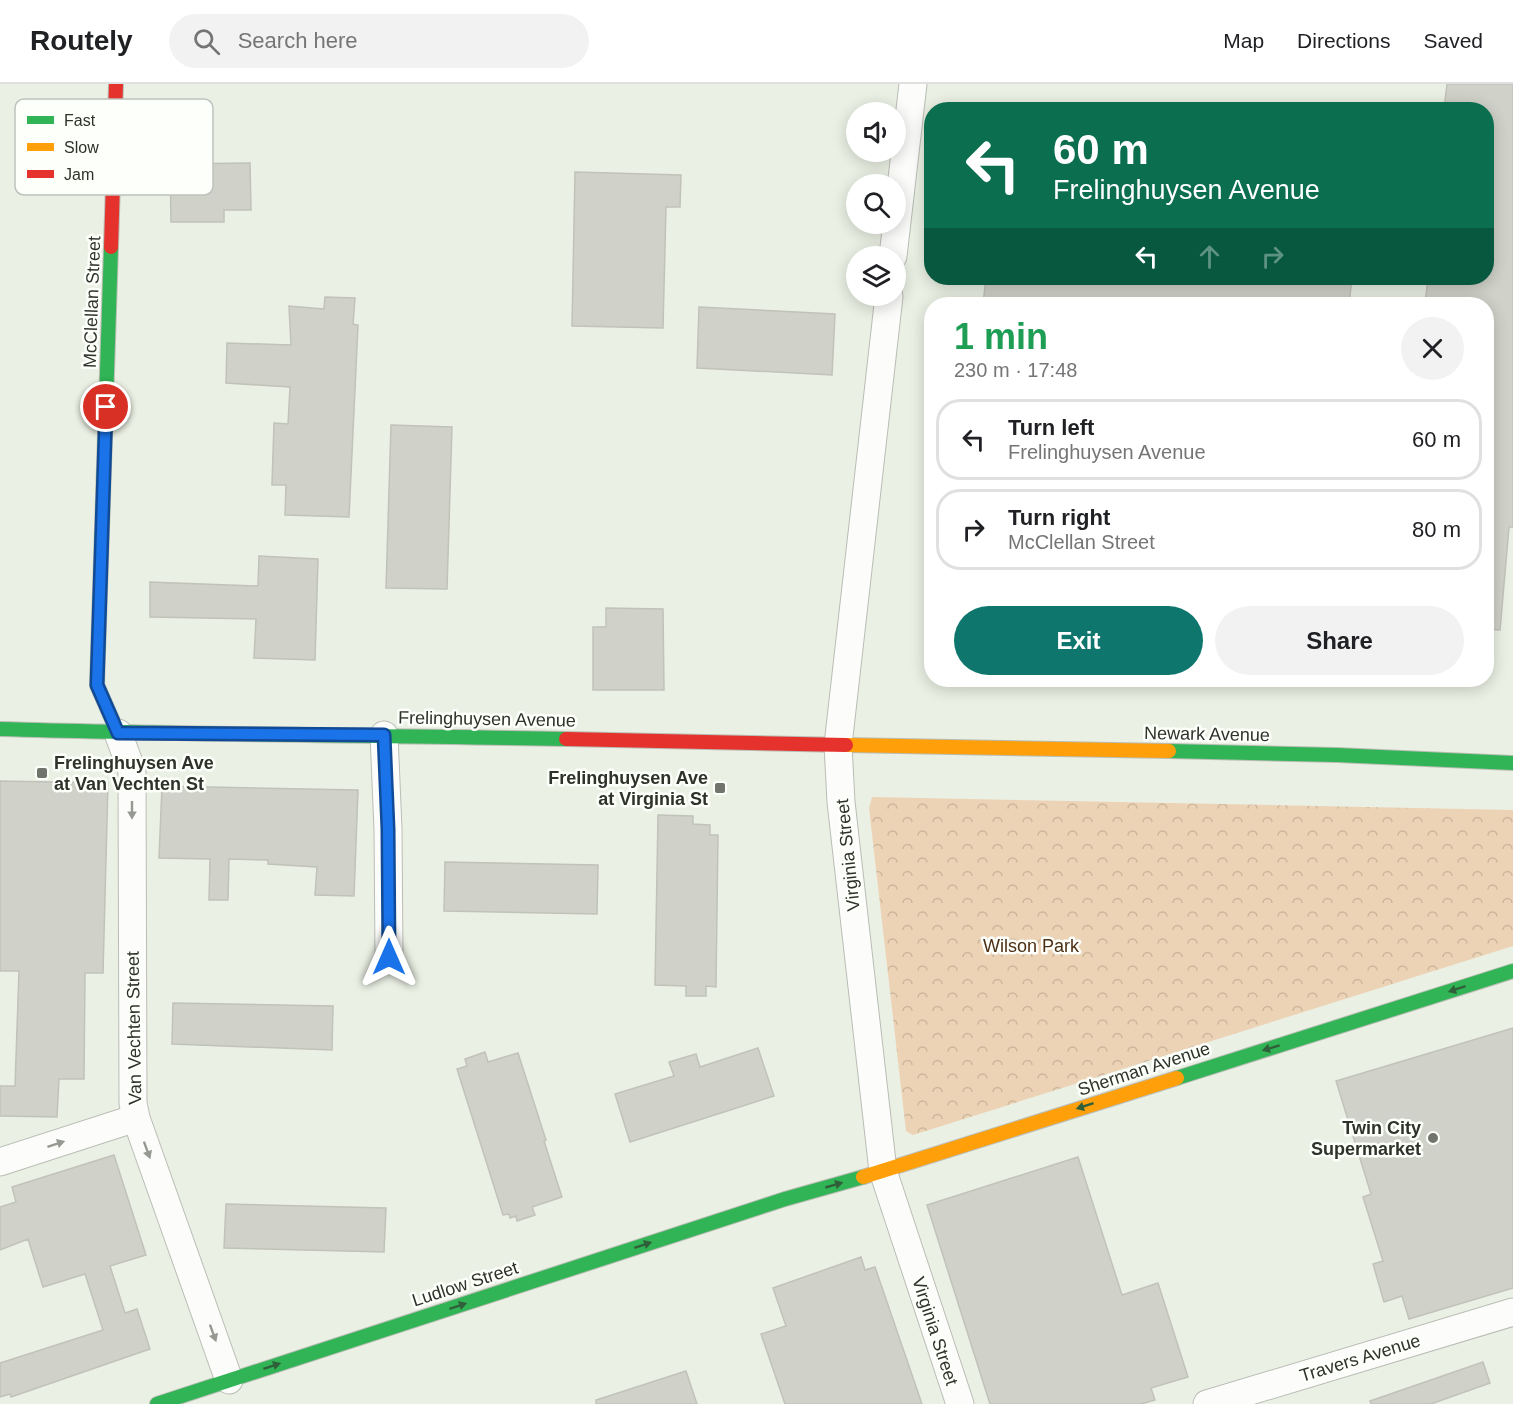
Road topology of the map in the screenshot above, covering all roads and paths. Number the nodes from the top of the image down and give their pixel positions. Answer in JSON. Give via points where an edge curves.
{"nodes":[{"id":1,"x":116,"y":84,"type":"edge"},
{"id":2,"x":913,"y":84,"type":"edge"},
{"id":3,"x":116,"y":99,"type":"edge"},
{"id":4,"x":113,"y":195,"type":"edge"},
{"id":5,"x":894,"y":246,"type":"edge"},
{"id":6,"x":888,"y":306,"type":"edge"},
{"id":7,"x":0,"y":729,"type":"edge"},
{"id":8,"x":118,"y":733,"type":"junction"},
{"id":9,"x":384,"y":735,"type":"junction"},
{"id":10,"x":838,"y":745,"type":"junction"},
{"id":11,"x":900,"y":745,"type":"joint"},
{"id":12,"x":1513,"y":763,"type":"edge"},
{"id":13,"x":389,"y":957,"type":"dead end"},
{"id":14,"x":1513,"y":971,"type":"edge"},
{"id":15,"x":136,"y":1118,"type":"junction"},
{"id":16,"x":0,"y":1162,"type":"edge"},
{"id":17,"x":883,"y":1172,"type":"junction"},
{"id":18,"x":785,"y":1199,"type":"joint"},
{"id":19,"x":1513,"y":1312,"type":"edge"},
{"id":20,"x":230,"y":1380,"type":"junction"},
{"id":21,"x":157,"y":1404,"type":"edge"},
{"id":22,"x":960,"y":1404,"type":"edge"},
{"id":23,"x":1207,"y":1404,"type":"edge"}],
"edges":[{"from":1,"to":3,"type":"main road","name":"McClellan Street"},
{"from":2,"to":5,"type":"street"},
{"from":4,"to":8,"type":"main road","name":"McClellan Street","via":[[97,685]]},
{"from":6,"to":10,"type":"street","name":"Virginia Street"},
{"from":7,"to":8,"type":"main road","name":"Frelinghuysen Avenue"},
{"from":8,"to":9,"type":"main road","name":"Frelinghuysen Avenue"},
{"from":8,"to":15,"type":"street","name":"Van Vechten Street","one_way":true,"via":[[132,771]]},
{"from":9,"to":10,"type":"main road","name":"Frelinghuysen Avenue"},
{"from":9,"to":13,"type":"street"},
{"from":10,"to":11,"type":"main road","name":"Frelinghuysen Avenue"},
{"from":10,"to":17,"type":"street","name":"Virginia Street"},
{"from":11,"to":12,"type":"main road","name":"Newark Avenue"},
{"from":14,"to":17,"type":"main road","name":"Sherman Avenue","one_way":true},
{"from":16,"to":15,"type":"street","one_way":true},
{"from":15,"to":20,"type":"street","name":"Van Vechten Street","one_way":true},
{"from":18,"to":17,"type":"main road","name":"Sherman Avenue","one_way":true},
{"from":17,"to":22,"type":"street","name":"Virginia Street"},
{"from":20,"to":18,"type":"main road","name":"Ludlow Street","one_way":true},
{"from":19,"to":23,"type":"street","name":"Travers Avenue"},
{"from":20,"to":21,"type":"main road","name":"Ludlow Street"}]}
